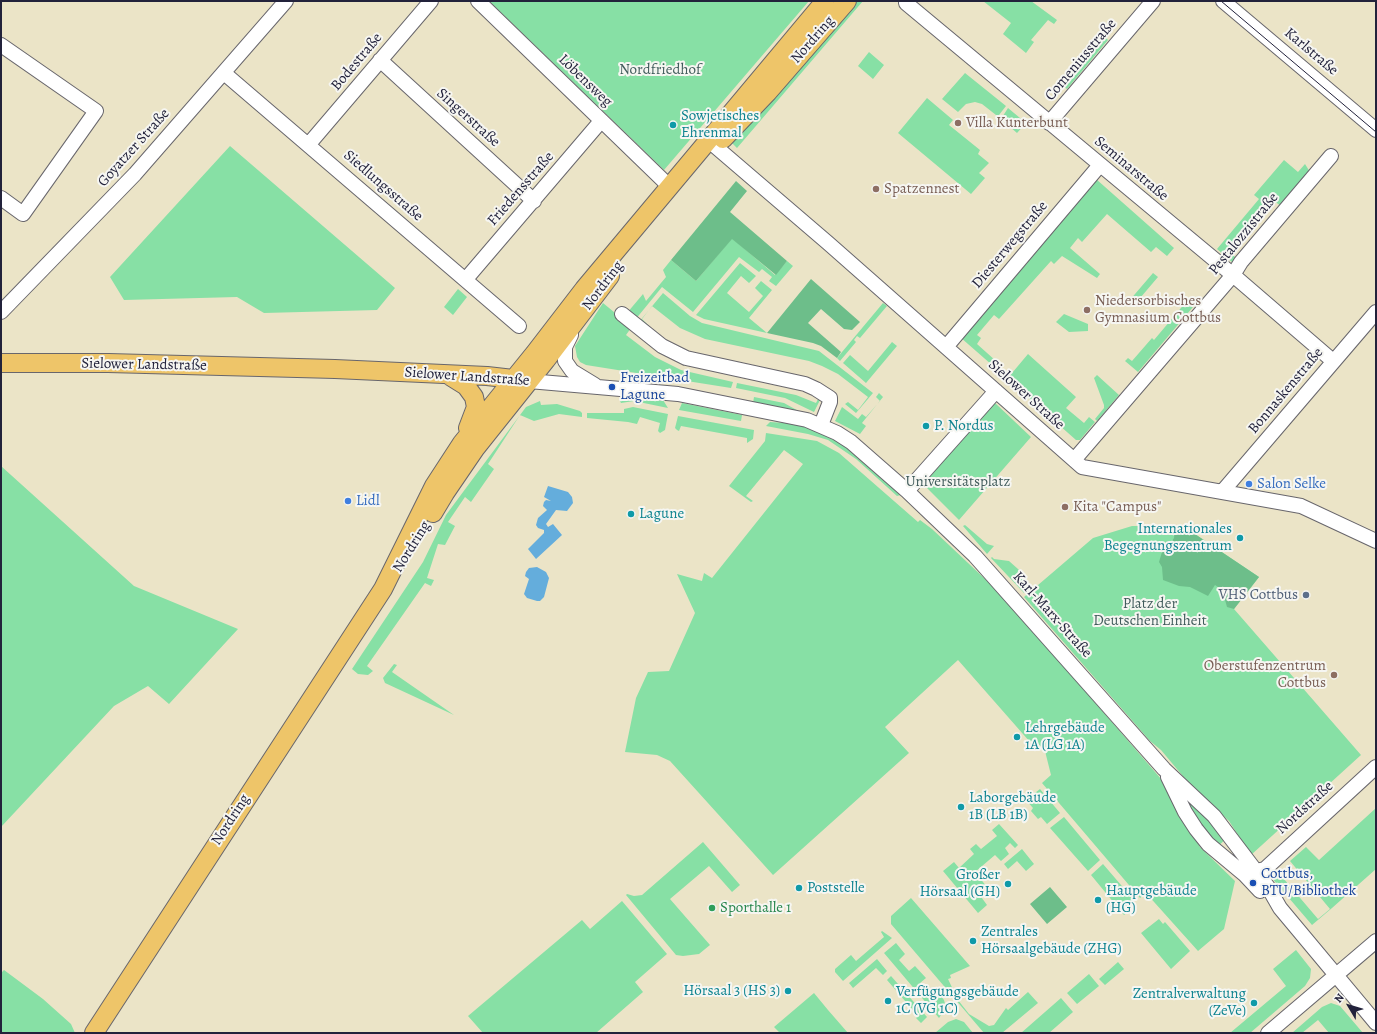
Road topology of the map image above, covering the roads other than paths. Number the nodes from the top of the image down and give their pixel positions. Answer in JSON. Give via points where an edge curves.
{"nodes":[{"id":1,"x":286,"y":1,"type":"edge"},
{"id":2,"x":431,"y":1,"type":"edge"},
{"id":3,"x":478,"y":1,"type":"edge"},
{"id":4,"x":825,"y":1,"type":"edge"},
{"id":5,"x":846,"y":1,"type":"edge"},
{"id":6,"x":1153,"y":1,"type":"edge"},
{"id":7,"x":1223,"y":1,"type":"edge"},
{"id":8,"x":906,"y":3,"type":"dead end"},
{"id":9,"x":1,"y":45,"type":"edge"},
{"id":10,"x":380,"y":60,"type":"junction"},
{"id":11,"x":224,"y":73,"type":"junction"},
{"id":12,"x":601,"y":121,"type":"junction"},
{"id":13,"x":1050,"y":123,"type":"junction"},
{"id":14,"x":1376,"y":130,"type":"edge"},
{"id":15,"x":309,"y":144,"type":"junction"},
{"id":16,"x":716,"y":147,"type":"junction"},
{"id":17,"x":1331,"y":156,"type":"dead end"},
{"id":18,"x":1100,"y":165,"type":"junction"},
{"id":19,"x":669,"y":186,"type":"junction"},
{"id":20,"x":1,"y":198,"type":"edge"},
{"id":21,"x":534,"y":201,"type":"junction"},
{"id":22,"x":1233,"y":275,"type":"junction"},
{"id":23,"x":466,"y":279,"type":"junction"},
{"id":24,"x":590,"y":304,"type":"junction"},
{"id":25,"x":1,"y":312,"type":"edge"},
{"id":26,"x":1376,"y":312,"type":"edge"},
{"id":27,"x":622,"y":314,"type":"dead end"},
{"id":28,"x":519,"y":326,"type":"dead end"},
{"id":29,"x":946,"y":347,"type":"junction"},
{"id":30,"x":1333,"y":362,"type":"junction"},
{"id":31,"x":1,"y":363,"type":"edge"},
{"id":32,"x":450,"y":376,"type":"junction"},
{"id":33,"x":521,"y":380,"type":"junction"},
{"id":34,"x":596,"y":386,"type":"junction"},
{"id":35,"x":996,"y":391,"type":"junction"},
{"id":36,"x":821,"y":425,"type":"junction"},
{"id":37,"x":462,"y":443,"type":"junction"},
{"id":38,"x":1074,"y":460,"type":"junction"},
{"id":39,"x":907,"y":491,"type":"junction"},
{"id":40,"x":1222,"y":492,"type":"junction"},
{"id":41,"x":1376,"y":542,"type":"edge"},
{"id":42,"x":383,"y":589,"type":"junction"},
{"id":43,"x":1376,"y":767,"type":"edge"},
{"id":44,"x":1164,"y":769,"type":"junction"},
{"id":45,"x":1255,"y":870,"type":"junction"},
{"id":46,"x":1280,"y":908,"type":"junction"},
{"id":47,"x":1376,"y":941,"type":"edge"},
{"id":48,"x":1336,"y":976,"type":"junction"},
{"id":49,"x":1376,"y":1023,"type":"edge"},
{"id":50,"x":94,"y":1033,"type":"edge"},
{"id":51,"x":1268,"y":1033,"type":"edge"}],
"edges":[{"from":1,"to":11,"type":"street","name":"Goyatzer Straße"},
{"from":2,"to":10,"type":"street","name":"Bodestraße"},
{"from":3,"to":12,"type":"street","name":"Löbensweg"},
{"from":4,"to":19,"type":"main road","name":"Nordring"},
{"from":5,"to":16,"type":"main road","name":"Nordring","via":[[768,92]]},
{"from":6,"to":13,"type":"street","name":"Comeniusstraße"},
{"from":7,"to":14,"type":"street","name":"Karlstraße"},
{"from":8,"to":13,"type":"street","name":"Seminarstraße"},
{"from":9,"to":20,"type":"street","via":[[96,112],[23,214]]},
{"from":10,"to":15,"type":"street","name":"Bodestraße"},
{"from":10,"to":21,"type":"street","name":"Singerstraße"},
{"from":11,"to":15,"type":"street","name":"Siedlungsstraße"},
{"from":11,"to":25,"type":"street","name":"Goyatzer Straße","via":[[135,174]]},
{"from":12,"to":19,"type":"street","name":"Löbensweg"},
{"from":12,"to":21,"type":"street","name":"Friedensstraße"},
{"from":13,"to":18,"type":"street","name":"Seminarstraße"},
{"from":15,"to":23,"type":"street","name":"Siedlungsstraße"},
{"from":16,"to":24,"type":"main road","name":"Nordring","via":[[601,286]]},
{"from":16,"to":29,"type":"street","name":"Sielower Straße"},
{"from":17,"to":22,"type":"street","name":"Pestalozzistraße"},
{"from":18,"to":22,"type":"street","name":"Seminarstraße"},
{"from":18,"to":29,"type":"street","name":"Diesterwegstraße"},
{"from":19,"to":33,"type":"main road","name":"Nordring","via":[[584,289]]},
{"from":21,"to":23,"type":"street","name":"Friedensstraße"},
{"from":22,"to":30,"type":"street","name":"Seminarstraße"},
{"from":22,"to":38,"type":"street","name":"Pestalozzistraße"},
{"from":23,"to":28,"type":"street","name":"Siedlungsstraße"},
{"from":24,"to":33,"type":"main road","name":"Nordring"},
{"from":24,"to":34,"type":"street","via":[[568,340],[563,358],[572,371]]},
{"from":26,"to":30,"type":"street","name":"Bonnaskenstraße"},
{"from":27,"to":36,"type":"street","via":[[662,346],[686,358],[804,384],[816,389],[830,398]]},
{"from":29,"to":35,"type":"street","name":"Sielower Straße"},
{"from":30,"to":40,"type":"street","name":"Bonnaskenstraße"},
{"from":31,"to":32,"type":"main road","name":"Sielower Landstraße","via":[[335,369]]},
{"from":32,"to":33,"type":"main road","name":"Sielower Landstraße","via":[[487,376]]},
{"from":32,"to":37,"type":"main road","via":[[466,386],[474,397],[476,407]]},
{"from":33,"to":34,"type":"street","name":"Sielower Landstraße"},
{"from":33,"to":37,"type":"main road","name":"Nordring"},
{"from":33,"to":42,"type":"main road","name":"Nordring","via":[[445,493],[401,569]]},
{"from":34,"to":36,"type":"street","name":"Sielower Landstraße","via":[[678,394]]},
{"from":35,"to":38,"type":"street","name":"Sielower Straße"},
{"from":35,"to":39,"type":"street"},
{"from":36,"to":39,"type":"street","name":"Sielower Landstraße","via":[[851,442]]},
{"from":37,"to":42,"type":"main road","name":"Nordring","via":[[434,486]]},
{"from":38,"to":40,"type":"street","name":"Sielower Straße","via":[[1082,467]]},
{"from":39,"to":44,"type":"street","name":"Karl-Marx-Straße","via":[[1007,590]]},
{"from":40,"to":41,"type":"street","name":"Sielower Straße","via":[[1307,508]]},
{"from":42,"to":50,"type":"main road","name":"Nordring"},
{"from":43,"to":45,"type":"street","name":"Nordstraße","via":[[1265,868]]},
{"from":44,"to":45,"type":"street","name":"Karl-Marx-Straße","via":[[1214,816]]},
{"from":44,"to":46,"type":"street","name":"Karl-Marx-Straße","via":[[1185,812],[1208,844]]},
{"from":45,"to":46,"type":"street","name":"Karl-Marx-Straße"},
{"from":46,"to":48,"type":"street","name":"Karl-Marx-Straße"},
{"from":47,"to":48,"type":"street"},
{"from":48,"to":49,"type":"street","name":"Karl-Marx-Straße"},
{"from":48,"to":51,"type":"street"}]}
